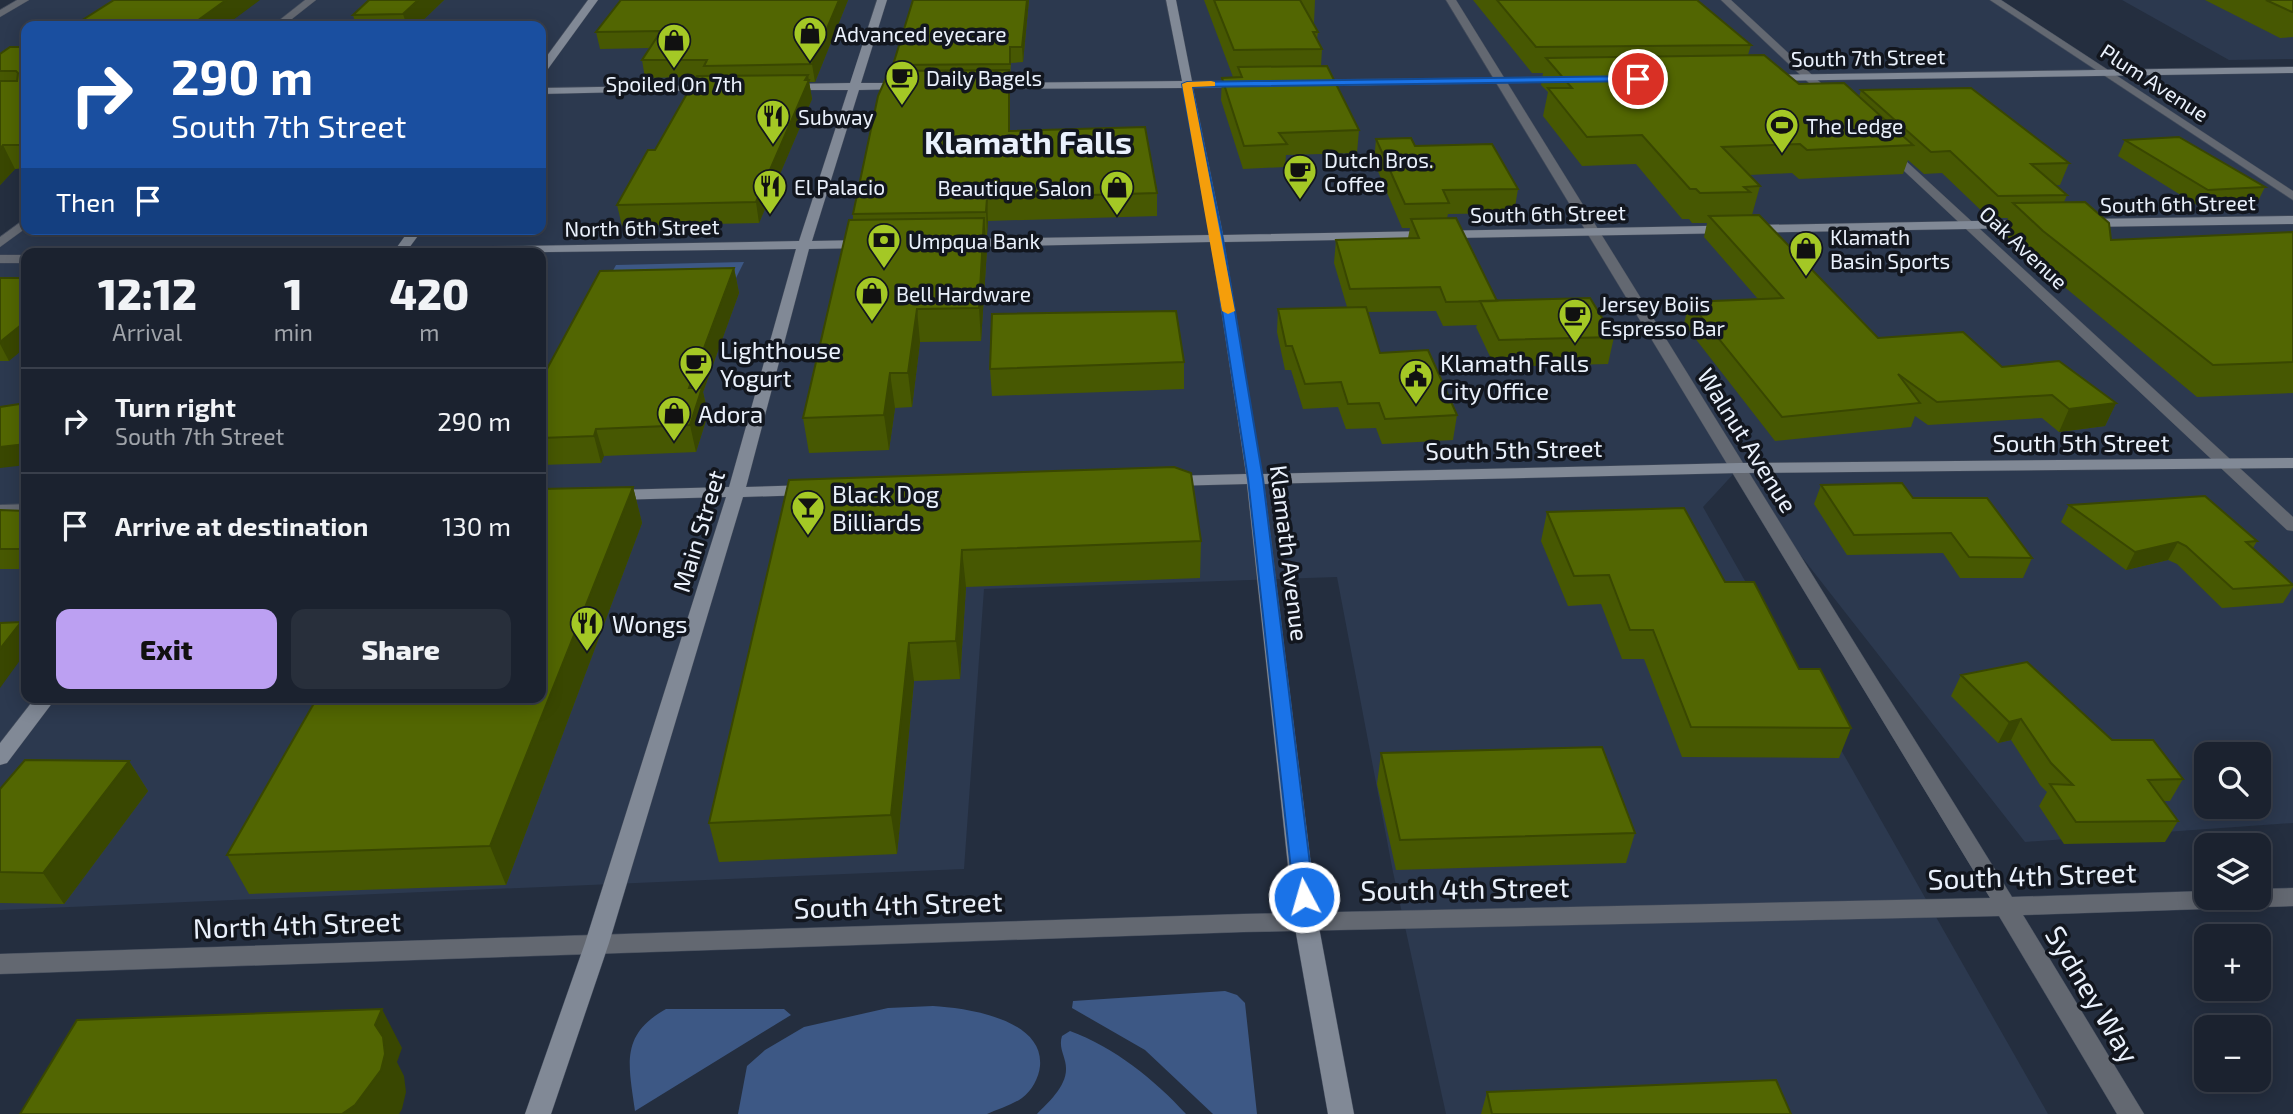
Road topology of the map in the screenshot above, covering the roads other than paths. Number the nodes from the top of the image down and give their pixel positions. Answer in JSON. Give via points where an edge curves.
{"nodes":[{"id":1,"x":24,"y":0,"type":"edge"},
{"id":2,"x":311,"y":0,"type":"edge"},
{"id":3,"x":593,"y":0,"type":"edge"},
{"id":4,"x":882,"y":0,"type":"edge"},
{"id":5,"x":1171,"y":0,"type":"edge"},
{"id":6,"x":1451,"y":0,"type":"edge"},
{"id":7,"x":1726,"y":0,"type":"edge"},
{"id":8,"x":1995,"y":0,"type":"edge"},
{"id":9,"x":0,"y":15,"type":"edge"},
{"id":10,"x":284,"y":21,"type":"edge"},
{"id":11,"x":546,"y":64,"type":"edge"},
{"id":12,"x":2293,"y":70,"type":"edge"},
{"id":13,"x":2108,"y":73,"type":"junction"},
{"id":14,"x":1808,"y":77,"type":"junction"},
{"id":15,"x":1751,"y":78,"type":"edge"},
{"id":16,"x":1577,"y":80,"type":"edge"},
{"id":17,"x":1498,"y":81,"type":"junction"},
{"id":18,"x":1296,"y":83,"type":"edge"},
{"id":19,"x":1187,"y":84,"type":"junction"},
{"id":20,"x":1255,"y":84,"type":"edge"},
{"id":21,"x":856,"y":86,"type":"junction"},
{"id":22,"x":923,"y":86,"type":"edge"},
{"id":23,"x":978,"y":86,"type":"edge"},
{"id":24,"x":723,"y":88,"type":"edge"},
{"id":25,"x":778,"y":88,"type":"edge"},
{"id":26,"x":546,"y":91,"type":"edge"},
{"id":27,"x":1838,"y":104,"type":"edge"},
{"id":28,"x":1876,"y":140,"type":"edge"},
{"id":29,"x":2293,"y":196,"type":"edge"},
{"id":30,"x":2293,"y":220,"type":"edge"},
{"id":31,"x":2036,"y":224,"type":"edge"},
{"id":32,"x":2078,"y":224,"type":"edge"},
{"id":33,"x":21,"y":226,"type":"edge"},
{"id":34,"x":1970,"y":226,"type":"junction"},
{"id":35,"x":1593,"y":232,"type":"junction"},
{"id":36,"x":1217,"y":239,"type":"junction"},
{"id":37,"x":0,"y":243,"type":"edge"},
{"id":38,"x":946,"y":243,"type":"edge"},
{"id":39,"x":879,"y":244,"type":"edge"},
{"id":40,"x":804,"y":246,"type":"junction"},
{"id":41,"x":546,"y":250,"type":"edge"},
{"id":42,"x":21,"y":258,"type":"edge"},
{"id":43,"x":0,"y":259,"type":"edge"},
{"id":44,"x":2293,"y":463,"type":"edge"},
{"id":45,"x":2228,"y":465,"type":"junction"},
{"id":46,"x":1739,"y":468,"type":"junction"},
{"id":47,"x":1255,"y":479,"type":"junction"},
{"id":48,"x":1147,"y":482,"type":"edge"},
{"id":49,"x":822,"y":490,"type":"edge"},
{"id":50,"x":736,"y":492,"type":"junction"},
{"id":51,"x":594,"y":496,"type":"edge"},
{"id":52,"x":21,"y":509,"type":"edge"},
{"id":53,"x":0,"y":510,"type":"edge"},
{"id":54,"x":2293,"y":526,"type":"edge"},
{"id":55,"x":42,"y":703,"type":"edge"},
{"id":56,"x":0,"y":758,"type":"edge"},
{"id":57,"x":2293,"y":897,"type":"edge"},
{"id":58,"x":2005,"y":904,"type":"junction"},
{"id":59,"x":1306,"y":922,"type":"junction"},
{"id":60,"x":597,"y":943,"type":"junction"},
{"id":61,"x":0,"y":964,"type":"edge"},
{"id":62,"x":538,"y":1114,"type":"edge"},
{"id":63,"x":1341,"y":1114,"type":"edge"},
{"id":64,"x":2131,"y":1114,"type":"edge"}],
"edges":[{"from":1,"to":9,"type":"street"},
{"from":2,"to":10,"type":"street"},
{"from":3,"to":11,"type":"main road"},
{"from":4,"to":21,"type":"main road","name":"Main Street"},
{"from":5,"to":19,"type":"main road","name":"Klamath Avenue"},
{"from":6,"to":17,"type":"street","name":"Walnut Avenue"},
{"from":7,"to":14,"type":"street"},
{"from":8,"to":13,"type":"street","name":"Plum Avenue"},
{"from":12,"to":13,"type":"main road","name":"South 7th Street"},
{"from":13,"to":14,"type":"main road","name":"South 7th Street"},
{"from":13,"to":29,"type":"street","name":"Plum Avenue"},
{"from":14,"to":15,"type":"main road","name":"South 7th Street"},
{"from":14,"to":27,"type":"street"},
{"from":16,"to":17,"type":"main road"},
{"from":17,"to":18,"type":"main road"},
{"from":17,"to":35,"type":"street","name":"Walnut Avenue"},
{"from":19,"to":20,"type":"main road"},
{"from":19,"to":23,"type":"main road"},
{"from":19,"to":36,"type":"main road","name":"Klamath Avenue"},
{"from":21,"to":22,"type":"main road"},
{"from":21,"to":25,"type":"main road"},
{"from":21,"to":40,"type":"main road","name":"Main Street"},
{"from":24,"to":26,"type":"main road"},
{"from":28,"to":34,"type":"street","name":"Oak Avenue"},
{"from":30,"to":32,"type":"main road","name":"South 6th Street"},
{"from":31,"to":34,"type":"main road","name":"South 6th Street"},
{"from":33,"to":37,"type":"street"},
{"from":34,"to":35,"type":"main road","name":"South 6th Street"},
{"from":34,"to":45,"type":"street","name":"Oak Avenue"},
{"from":35,"to":36,"type":"main road","name":"South 6th Street"},
{"from":35,"to":46,"type":"street","name":"Walnut Avenue"},
{"from":36,"to":38,"type":"main road","name":"South 6th Street"},
{"from":36,"to":47,"type":"main road","name":"Klamath Avenue"},
{"from":39,"to":40,"type":"main road"},
{"from":40,"to":41,"type":"main road","name":"North 6th Street"},
{"from":40,"to":50,"type":"main road","name":"Main Street"},
{"from":42,"to":43,"type":"street"},
{"from":44,"to":45,"type":"main road","name":"South 5th Street"},
{"from":45,"to":46,"type":"main road","name":"South 5th Street"},
{"from":45,"to":54,"type":"street","name":"Oak Avenue"},
{"from":46,"to":47,"type":"main road","name":"South 5th Street"},
{"from":46,"to":58,"type":"street","name":"Walnut Avenue"},
{"from":47,"to":48,"type":"main road","name":"South 5th Street"},
{"from":47,"to":59,"type":"main road","name":"Klamath Avenue"},
{"from":49,"to":50,"type":"main road"},
{"from":50,"to":51,"type":"main road"},
{"from":50,"to":60,"type":"main road","name":"Main Street"},
{"from":52,"to":53,"type":"street"},
{"from":55,"to":56,"type":"main road"},
{"from":57,"to":58,"type":"street","name":"South 4th Street"},
{"from":58,"to":59,"type":"street","name":"South 4th Street"},
{"from":58,"to":64,"type":"street","name":"Sydney Way"},
{"from":59,"to":60,"type":"street","name":"South 4th Street"},
{"from":59,"to":63,"type":"main road","name":"Klamath Avenue"},
{"from":60,"to":61,"type":"street","name":"North 4th Street"},
{"from":60,"to":62,"type":"main road","name":"Main Street"}]}
